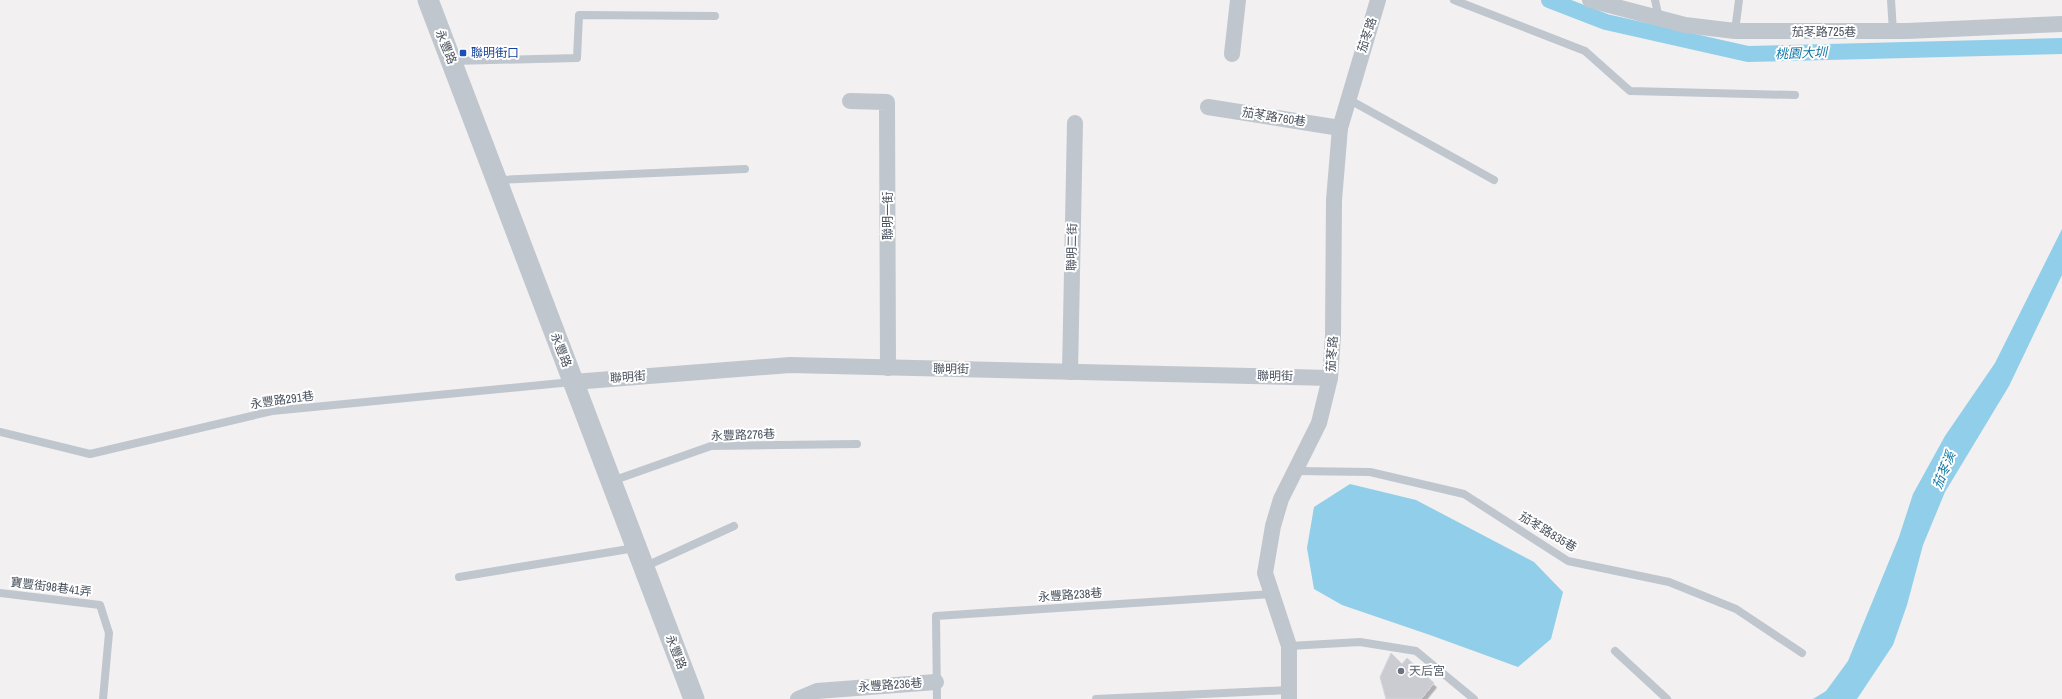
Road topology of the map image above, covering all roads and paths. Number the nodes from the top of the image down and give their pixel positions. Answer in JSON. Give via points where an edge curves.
{"nodes":[{"id":1,"x":428,"y":0,"type":"edge"},
{"id":2,"x":1238,"y":0,"type":"edge"},
{"id":3,"x":1378,"y":0,"type":"edge"},
{"id":4,"x":1454,"y":0,"type":"edge"},
{"id":5,"x":1590,"y":0,"type":"edge"},
{"id":6,"x":1655,"y":0,"type":"edge"},
{"id":7,"x":1739,"y":0,"type":"edge"},
{"id":8,"x":1891,"y":0,"type":"edge"},
{"id":9,"x":715,"y":16,"type":"dead end"},
{"id":10,"x":1659,"y":19,"type":"junction"},
{"id":11,"x":2062,"y":24,"type":"edge"},
{"id":12,"x":1735,"y":31,"type":"junction"},
{"id":13,"x":1893,"y":31,"type":"junction"},
{"id":14,"x":1232,"y":54,"type":"dead end"},
{"id":15,"x":452,"y":61,"type":"junction"},
{"id":16,"x":1795,"y":94,"type":"dead end"},
{"id":17,"x":1347,"y":99,"type":"junction"},
{"id":18,"x":850,"y":101,"type":"dead end"},
{"id":19,"x":1208,"y":107,"type":"dead end"},
{"id":20,"x":1075,"y":123,"type":"dead end"},
{"id":21,"x":1340,"y":128,"type":"junction"},
{"id":22,"x":745,"y":169,"type":"dead end"},
{"id":23,"x":496,"y":180,"type":"junction"},
{"id":24,"x":1494,"y":180,"type":"dead end"},
{"id":25,"x":888,"y":368,"type":"junction"},
{"id":26,"x":1070,"y":372,"type":"junction"},
{"id":27,"x":1330,"y":378,"type":"junction"},
{"id":28,"x":573,"y":382,"type":"junction"},
{"id":29,"x":0,"y":432,"type":"edge"},
{"id":30,"x":857,"y":444,"type":"dead end"},
{"id":31,"x":1296,"y":471,"type":"junction"},
{"id":32,"x":611,"y":481,"type":"junction"},
{"id":33,"x":734,"y":526,"type":"dead end"},
{"id":34,"x":640,"y":558,"type":"junction"},
{"id":35,"x":458,"y":577,"type":"dead end"},
{"id":36,"x":0,"y":593,"type":"edge"},
{"id":37,"x":1272,"y":594,"type":"junction"},
{"id":38,"x":1288,"y":646,"type":"junction"},
{"id":39,"x":1615,"y":651,"type":"dead end"},
{"id":40,"x":1802,"y":653,"type":"dead end"},
{"id":41,"x":936,"y":682,"type":"junction"},
{"id":42,"x":1289,"y":695,"type":"edge"},
{"id":43,"x":103,"y":699,"type":"edge"},
{"id":44,"x":694,"y":699,"type":"edge"},
{"id":45,"x":798,"y":699,"type":"edge"},
{"id":46,"x":937,"y":699,"type":"edge"},
{"id":47,"x":1096,"y":699,"type":"edge"},
{"id":48,"x":1474,"y":699,"type":"edge"},
{"id":49,"x":1667,"y":699,"type":"edge"}],
"edges":[{"from":1,"to":15,"type":"street","name":"永豐路"},
{"from":2,"to":14,"type":"street"},
{"from":3,"to":17,"type":"street","name":"茄苳路"},
{"from":4,"to":16,"type":"lane","via":[[1585,51],[1630,91]]},
{"from":5,"to":10,"type":"street","name":"茄苳路725巷"},
{"from":6,"to":10,"type":"lane"},
{"from":7,"to":12,"type":"lane"},
{"from":8,"to":13,"type":"lane"},
{"from":9,"to":15,"type":"lane","via":[[579,15],[577,58]]},
{"from":10,"to":12,"type":"street","name":"茄苳路725巷"},
{"from":11,"to":13,"type":"street","name":"茄苳路725巷"},
{"from":12,"to":13,"type":"street","name":"茄苳路725巷"},
{"from":15,"to":23,"type":"street","name":"永豐路"},
{"from":17,"to":21,"type":"street","name":"茄苳路"},
{"from":17,"to":24,"type":"lane"},
{"from":18,"to":25,"type":"street","name":"聯明一街","via":[[888,102]]},
{"from":19,"to":21,"type":"street","name":"茄苳路760巷"},
{"from":20,"to":26,"type":"street","name":"聯明二街"},
{"from":21,"to":27,"type":"street","name":"茄苳路","via":[[1334,200],[1334,336]]},
{"from":22,"to":23,"type":"lane"},
{"from":23,"to":28,"type":"street","name":"永豐路"},
{"from":25,"to":26,"type":"street","name":"聯明街"},
{"from":25,"to":28,"type":"street","name":"聯明街","via":[[790,365]]},
{"from":26,"to":27,"type":"street","name":"聯明街"},
{"from":27,"to":31,"type":"street","name":"茄苳路","via":[[1319,423]]},
{"from":28,"to":29,"type":"lane","name":"永豐路291巷","via":[[272,411],[90,454]]},
{"from":28,"to":32,"type":"street","name":"永豐路"},
{"from":30,"to":32,"type":"lane","name":"永豐路276巷","via":[[711,446]]},
{"from":31,"to":37,"type":"street","name":"茄苳路","via":[[1281,499],[1273,526],[1266,573]]},
{"from":31,"to":40,"type":"lane","name":"茄苳路835巷","via":[[1370,472],[1464,494],[1568,561],[1670,582],[1736,609]]},
{"from":32,"to":34,"type":"street","name":"永豐路"},
{"from":33,"to":34,"type":"lane"},
{"from":34,"to":35,"type":"lane"},
{"from":34,"to":44,"type":"street","name":"永豐路"},
{"from":36,"to":43,"type":"lane","name":"寶豐街98巷41弄","via":[[100,604],[109,633]]},
{"from":37,"to":38,"type":"street","name":"茄苳路"},
{"from":37,"to":41,"type":"lane","name":"永豐路238巷","via":[[936,616]]},
{"from":38,"to":42,"type":"street","name":"茄苳路"},
{"from":38,"to":48,"type":"lane","via":[[1360,642],[1416,651]]},
{"from":39,"to":49,"type":"lane"},
{"from":41,"to":45,"type":"street","name":"永豐路236巷","via":[[817,690]]},
{"from":41,"to":46,"type":"lane"},
{"from":42,"to":47,"type":"lane"}]}
